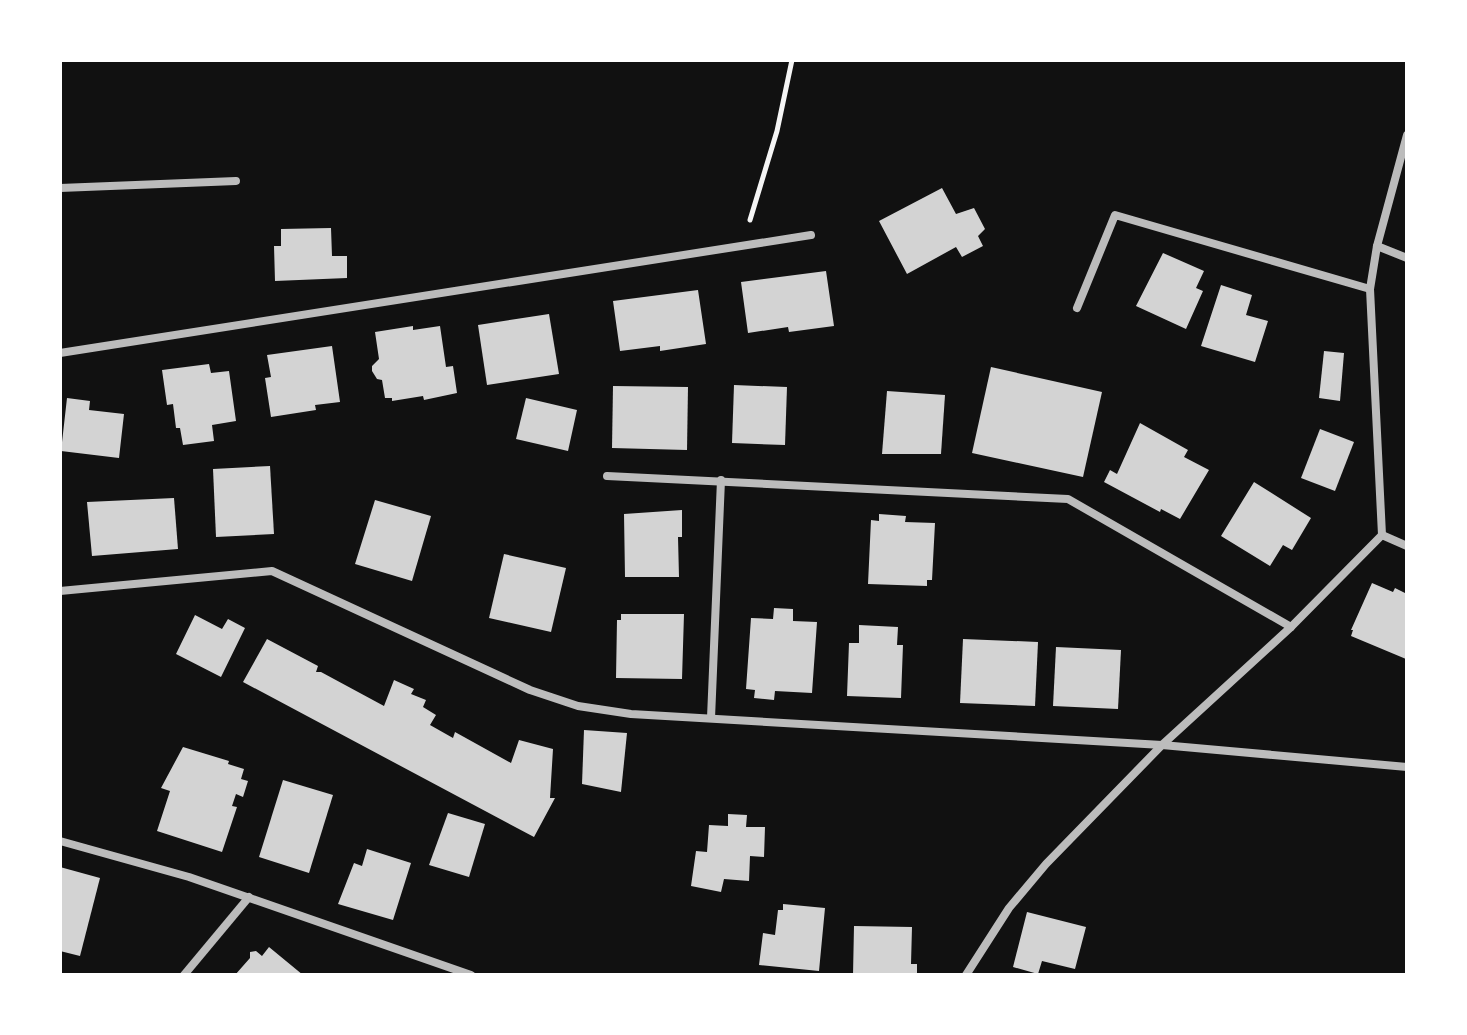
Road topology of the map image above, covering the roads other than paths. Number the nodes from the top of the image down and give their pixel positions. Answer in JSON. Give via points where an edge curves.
{"nodes":[{"id":1,"x":1407,"y":135,"type":"edge"},
{"id":2,"x":236,"y":181,"type":"dead end"},
{"id":3,"x":60,"y":188,"type":"edge"},
{"id":4,"x":811,"y":235,"type":"dead end"},
{"id":5,"x":1377,"y":246,"type":"junction"},
{"id":6,"x":1407,"y":258,"type":"edge"},
{"id":7,"x":1370,"y":289,"type":"junction"},
{"id":8,"x":1077,"y":308,"type":"dead end"},
{"id":9,"x":60,"y":353,"type":"edge"},
{"id":10,"x":607,"y":476,"type":"dead end"},
{"id":11,"x":721,"y":480,"type":"junction"},
{"id":12,"x":1382,"y":535,"type":"junction"},
{"id":13,"x":1407,"y":546,"type":"edge"},
{"id":14,"x":60,"y":591,"type":"edge"},
{"id":15,"x":1291,"y":627,"type":"junction"},
{"id":16,"x":711,"y":718,"type":"junction"},
{"id":17,"x":1162,"y":745,"type":"junction"},
{"id":18,"x":1407,"y":767,"type":"edge"},
{"id":19,"x":60,"y":841,"type":"edge"},
{"id":20,"x":249,"y":897,"type":"junction"},
{"id":21,"x":184,"y":975,"type":"edge"},
{"id":22,"x":471,"y":975,"type":"edge"},
{"id":23,"x":966,"y":975,"type":"edge"}],
"edges":[{"from":1,"to":5,"type":"street"},
{"from":2,"to":3,"type":"street"},
{"from":4,"to":9,"type":"street"},
{"from":5,"to":6,"type":"street"},
{"from":5,"to":7,"type":"street"},
{"from":7,"to":8,"type":"street","via":[[1115,215]]},
{"from":7,"to":12,"type":"street"},
{"from":10,"to":11,"type":"street"},
{"from":11,"to":15,"type":"street","via":[[1068,499]]},
{"from":11,"to":16,"type":"street"},
{"from":12,"to":13,"type":"street"},
{"from":12,"to":15,"type":"street"},
{"from":14,"to":16,"type":"street","via":[[272,571],[530,690],[578,706]]},
{"from":15,"to":17,"type":"street"},
{"from":16,"to":17,"type":"street"},
{"from":17,"to":18,"type":"street"},
{"from":17,"to":23,"type":"street","via":[[1046,864],[1009,908]]},
{"from":19,"to":20,"type":"street"},
{"from":20,"to":21,"type":"street"},
{"from":20,"to":22,"type":"street"}]}
